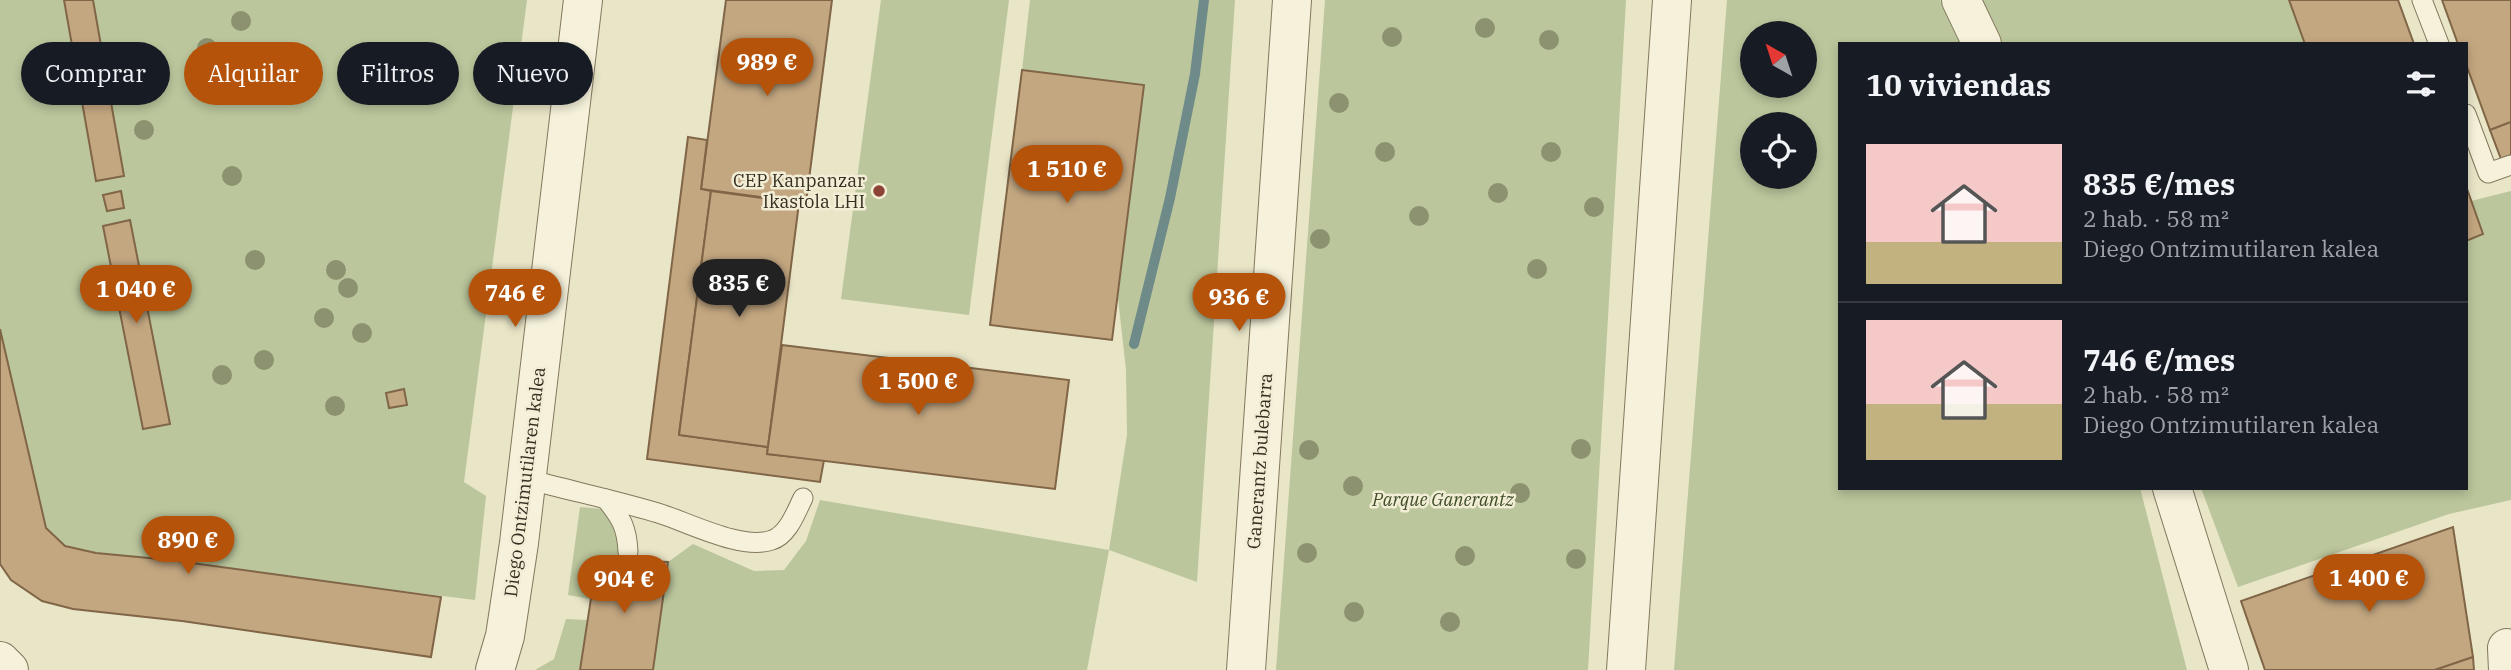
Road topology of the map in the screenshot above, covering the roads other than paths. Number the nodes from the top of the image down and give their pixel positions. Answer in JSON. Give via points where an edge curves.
{"nodes":[{"id":1,"x":583,"y":0,"type":"edge"},
{"id":2,"x":1293,"y":0,"type":"edge"},
{"id":3,"x":1672,"y":0,"type":"edge"},
{"id":4,"x":1961,"y":0,"type":"edge"},
{"id":5,"x":2422,"y":0,"type":"edge"},
{"id":6,"x":1981,"y":42,"type":"edge"},
{"id":7,"x":2438,"y":42,"type":"edge"},
{"id":8,"x":2468,"y":119,"type":"edge"},
{"id":9,"x":2511,"y":165,"type":"edge"},
{"id":10,"x":527,"y":479,"type":"junction"},
{"id":11,"x":2173,"y":490,"type":"edge"},
{"id":12,"x":803,"y":498,"type":"dead end"},
{"id":13,"x":606,"y":499,"type":"junction"},
{"id":14,"x":628,"y":552,"type":"dead end"},
{"id":15,"x":0,"y":662,"type":"edge"},
{"id":16,"x":9,"y":670,"type":"edge"},
{"id":17,"x":495,"y":670,"type":"edge"},
{"id":18,"x":1246,"y":670,"type":"edge"},
{"id":19,"x":1626,"y":670,"type":"edge"},
{"id":20,"x":2229,"y":670,"type":"edge"}],
"edges":[{"from":1,"to":10,"type":"street","name":"Diego Ontzimutilaren kalea"},
{"from":2,"to":18,"type":"street","name":"Ganerantz bulebarra"},
{"from":3,"to":19,"type":"street"},
{"from":4,"to":6,"type":"street"},
{"from":5,"to":7,"type":"lane"},
{"from":8,"to":9,"type":"lane","via":[[2488,173]]},
{"from":10,"to":13,"type":"lane"},
{"from":10,"to":17,"type":"street","name":"Diego Ontzimutilaren kalea","via":[[505,636]]},
{"from":11,"to":20,"type":"street"},
{"from":12,"to":13,"type":"lane","via":[[785,530],[764,543],[705,531]]},
{"from":13,"to":14,"type":"lane","via":[[620,517]]},
{"from":15,"to":16,"type":"street"}]}
